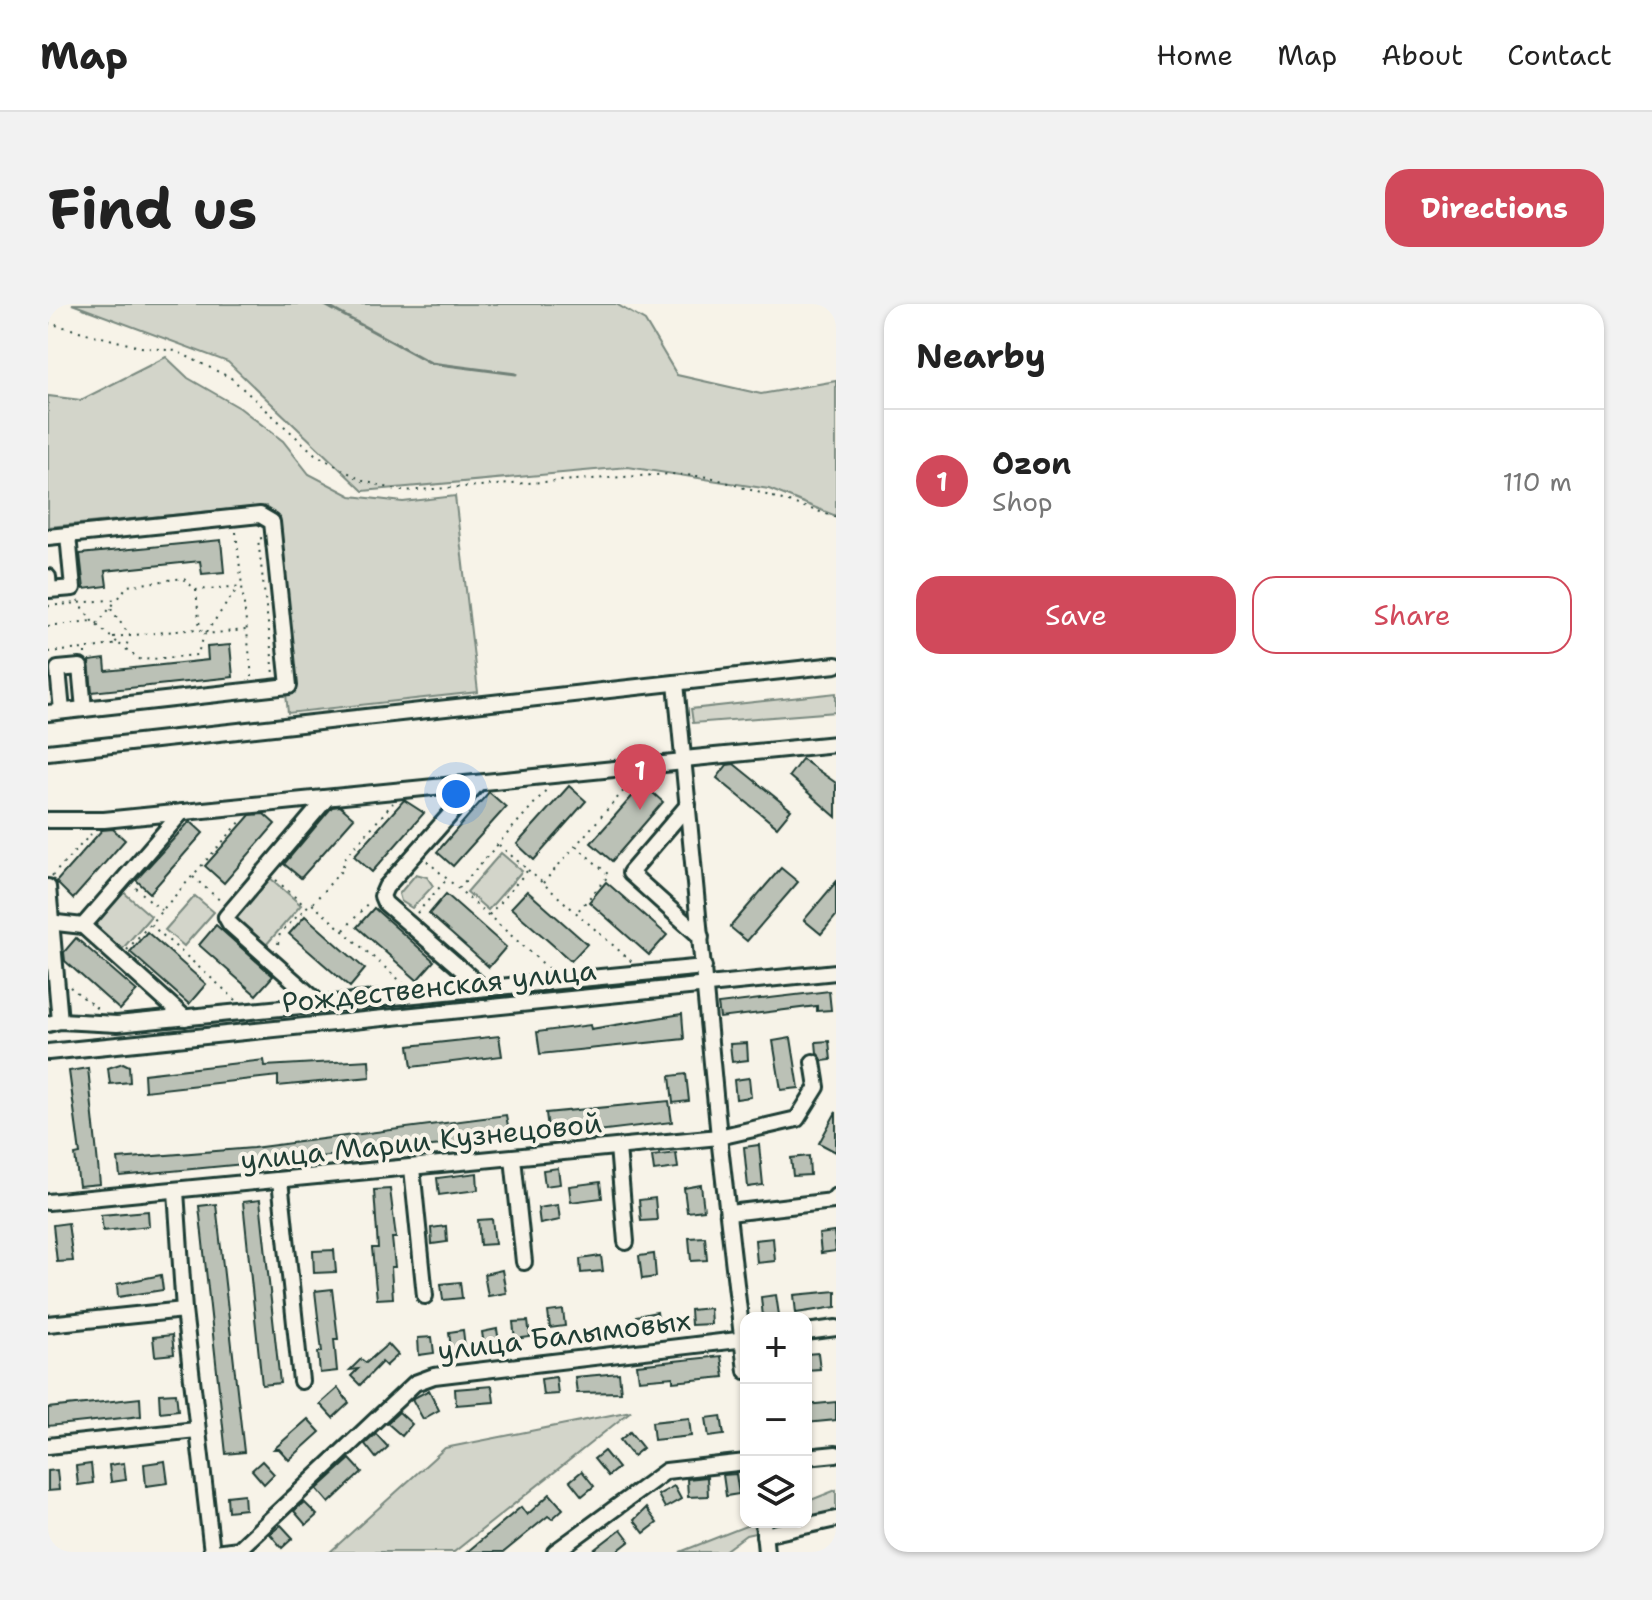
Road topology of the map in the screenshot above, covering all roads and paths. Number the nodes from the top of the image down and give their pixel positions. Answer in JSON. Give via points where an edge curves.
{"nodes":[{"id":1,"x":48,"y":323,"type":"edge"},
{"id":2,"x":234,"y":517,"type":"junction"},
{"id":3,"x":836,"y":517,"type":"edge"},
{"id":4,"x":68,"y":535,"type":"junction"},
{"id":5,"x":48,"y":537,"type":"edge"},
{"id":6,"x":266,"y":538,"type":"dead end"},
{"id":7,"x":48,"y":577,"type":"edge"},
{"id":8,"x":243,"y":586,"type":"junction"},
{"id":9,"x":238,"y":588,"type":"junction"},
{"id":10,"x":77,"y":589,"type":"dead end"},
{"id":11,"x":196,"y":590,"type":"junction"},
{"id":12,"x":118,"y":599,"type":"junction"},
{"id":13,"x":79,"y":604,"type":"junction"},
{"id":14,"x":48,"y":606,"type":"edge"},
{"id":15,"x":111,"y":609,"type":"junction"},
{"id":16,"x":92,"y":621,"type":"junction"},
{"id":17,"x":96,"y":624,"type":"junction"},
{"id":18,"x":48,"y":626,"type":"edge"},
{"id":19,"x":200,"y":629,"type":"junction"},
{"id":20,"x":246,"y":630,"type":"junction"},
{"id":21,"x":205,"y":634,"type":"junction"},
{"id":22,"x":130,"y":636,"type":"junction"},
{"id":23,"x":111,"y":637,"type":"junction"},
{"id":24,"x":119,"y":644,"type":"junction"},
{"id":25,"x":85,"y":649,"type":"junction"},
{"id":26,"x":125,"y":649,"type":"junction"},
{"id":27,"x":48,"y":652,"type":"edge"},
{"id":28,"x":86,"y":661,"type":"dead end"},
{"id":29,"x":836,"y":665,"type":"edge"},
{"id":30,"x":281,"y":674,"type":"dead end"},
{"id":31,"x":676,"y":683,"type":"junction"},
{"id":32,"x":253,"y":690,"type":"junction"},
{"id":33,"x":84,"y":709,"type":"junction"},
{"id":34,"x":55,"y":712,"type":"edge"},
{"id":35,"x":836,"y":744,"type":"edge"},
{"id":36,"x":48,"y":752,"type":"edge"},
{"id":37,"x":684,"y":761,"type":"junction"},
{"id":38,"x":646,"y":766,"type":"junction"},
{"id":39,"x":560,"y":775,"type":"junction"},
{"id":40,"x":478,"y":783,"type":"junction"},
{"id":41,"x":405,"y":790,"type":"junction"},
{"id":42,"x":327,"y":798,"type":"junction"},
{"id":43,"x":255,"y":805,"type":"junction"},
{"id":44,"x":688,"y":805,"type":"junction"},
{"id":45,"x":182,"y":812,"type":"junction"},
{"id":46,"x":48,"y":820,"type":"edge"},
{"id":47,"x":104,"y":820,"type":"junction"},
{"id":48,"x":498,"y":844,"type":"junction"},
{"id":49,"x":576,"y":846,"type":"junction"},
{"id":50,"x":417,"y":852,"type":"junction"},
{"id":51,"x":264,"y":869,"type":"junction"},
{"id":52,"x":528,"y":870,"type":"junction"},
{"id":53,"x":192,"y":876,"type":"junction"},
{"id":54,"x":124,"y":878,"type":"junction"},
{"id":55,"x":447,"y":879,"type":"junction"},
{"id":56,"x":48,"y":880,"type":"edge"},
{"id":57,"x":543,"y":883,"type":"junction"},
{"id":58,"x":48,"y":887,"type":"edge"},
{"id":59,"x":459,"y":889,"type":"junction"},
{"id":60,"x":382,"y":896,"type":"junction"},
{"id":61,"x":313,"y":904,"type":"junction"},
{"id":62,"x":305,"y":905,"type":"junction"},
{"id":63,"x":229,"y":909,"type":"junction"},
{"id":64,"x":162,"y":911,"type":"junction"},
{"id":65,"x":576,"y":913,"type":"junction"},
{"id":66,"x":488,"y":915,"type":"junction"},
{"id":67,"x":51,"y":922,"type":"edge"},
{"id":68,"x":408,"y":923,"type":"junction"},
{"id":69,"x":150,"y":924,"type":"junction"},
{"id":70,"x":83,"y":926,"type":"junction"},
{"id":71,"x":343,"y":931,"type":"junction"},
{"id":72,"x":701,"y":937,"type":"junction"},
{"id":73,"x":278,"y":944,"type":"dead end"},
{"id":74,"x":119,"y":960,"type":"junction"},
{"id":75,"x":704,"y":967,"type":"junction"},
{"id":76,"x":836,"y":972,"type":"edge"},
{"id":77,"x":644,"y":973,"type":"junction"},
{"id":78,"x":56,"y":976,"type":"junction"},
{"id":79,"x":562,"y":981,"type":"junction"},
{"id":80,"x":705,"y":985,"type":"junction"},
{"id":81,"x":483,"y":988,"type":"junction"},
{"id":82,"x":416,"y":995,"type":"junction"},
{"id":83,"x":320,"y":1004,"type":"junction"},
{"id":84,"x":249,"y":1011,"type":"junction"},
{"id":85,"x":185,"y":1018,"type":"junction"},
{"id":86,"x":54,"y":1023,"type":"edge"},
{"id":87,"x":117,"y":1024,"type":"junction"},
{"id":88,"x":48,"y":1052,"type":"edge"},
{"id":89,"x":813,"y":1062,"type":"dead end"},
{"id":90,"x":719,"y":1137,"type":"junction"},
{"id":91,"x":618,"y":1147,"type":"junction"},
{"id":92,"x":513,"y":1158,"type":"junction"},
{"id":93,"x":412,"y":1168,"type":"junction"},
{"id":94,"x":280,"y":1180,"type":"junction"},
{"id":95,"x":176,"y":1191,"type":"junction"},
{"id":96,"x":836,"y":1196,"type":"edge"},
{"id":97,"x":48,"y":1202,"type":"edge"},
{"id":98,"x":729,"y":1213,"type":"junction"},
{"id":99,"x":626,"y":1242,"type":"dead end"},
{"id":100,"x":524,"y":1262,"type":"dead end"},
{"id":101,"x":425,"y":1296,"type":"dead end"},
{"id":102,"x":184,"y":1310,"type":"junction"},
{"id":103,"x":741,"y":1312,"type":"edge"},
{"id":104,"x":48,"y":1324,"type":"edge"},
{"id":105,"x":836,"y":1328,"type":"edge"},
{"id":106,"x":812,"y":1331,"type":"edge"},
{"id":107,"x":740,"y":1339,"type":"edge"},
{"id":108,"x":301,"y":1381,"type":"dead end"},
{"id":109,"x":196,"y":1430,"type":"junction"},
{"id":110,"x":48,"y":1446,"type":"edge"},
{"id":111,"x":836,"y":1454,"type":"edge"},
{"id":112,"x":812,"y":1456,"type":"edge"},
{"id":113,"x":740,"y":1463,"type":"edge"},
{"id":114,"x":836,"y":1519,"type":"edge"},
{"id":115,"x":763,"y":1529,"type":"edge"},
{"id":116,"x":213,"y":1552,"type":"edge"},
{"id":117,"x":555,"y":1552,"type":"edge"},
{"id":118,"x":766,"y":1552,"type":"edge"}],
"edges":[{"from":1,"to":3,"type":"path","via":[[190,357],[231,378],[315,454],[363,481],[401,491],[671,474],[710,477]]},
{"from":2,"to":4,"type":"street"},
{"from":2,"to":8,"type":"path"},
{"from":2,"to":32,"type":"street","via":[[260,515],[272,522],[289,686]]},
{"from":4,"to":5,"type":"street"},
{"from":4,"to":7,"type":"street","via":[[73,588],[49,590]]},
{"from":6,"to":30,"type":"path","via":[[258,539],[273,674]]},
{"from":8,"to":9,"type":"path"},
{"from":8,"to":20,"type":"path"},
{"from":9,"to":11,"type":"path"},
{"from":9,"to":21,"type":"path"},
{"from":10,"to":13,"type":"path"},
{"from":11,"to":12,"type":"path","via":[[183,578],[127,586]]},
{"from":11,"to":19,"type":"path"},
{"from":12,"to":13,"type":"path"},
{"from":12,"to":15,"type":"path"},
{"from":13,"to":14,"type":"path"},
{"from":13,"to":16,"type":"path"},
{"from":15,"to":17,"type":"path"},
{"from":15,"to":22,"type":"path"},
{"from":16,"to":17,"type":"path"},
{"from":16,"to":18,"type":"path"},
{"from":17,"to":23,"type":"path"},
{"from":19,"to":21,"type":"path"},
{"from":19,"to":22,"type":"path"},
{"from":20,"to":21,"type":"path"},
{"from":20,"to":32,"type":"path"},
{"from":21,"to":26,"type":"path","via":[[197,655],[141,660]]},
{"from":22,"to":23,"type":"path"},
{"from":22,"to":26,"type":"path"},
{"from":23,"to":24,"type":"path"},
{"from":24,"to":25,"type":"path"},
{"from":24,"to":26,"type":"path"},
{"from":25,"to":27,"type":"path"},
{"from":25,"to":28,"type":"path"},
{"from":29,"to":31,"type":"street"},
{"from":31,"to":36,"type":"street"},
{"from":31,"to":37,"type":"street"},
{"from":32,"to":33,"type":"street"},
{"from":33,"to":34,"type":"street"},
{"from":33,"to":34,"type":"street","via":[[80,667],[58,669]]},
{"from":35,"to":37,"type":"street"},
{"from":37,"to":38,"type":"street"},
{"from":37,"to":44,"type":"street"},
{"from":38,"to":39,"type":"street"},
{"from":38,"to":49,"type":"path"},
{"from":39,"to":40,"type":"street"},
{"from":39,"to":48,"type":"path"},
{"from":40,"to":41,"type":"street"},
{"from":40,"to":50,"type":"street"},
{"from":41,"to":42,"type":"street"},
{"from":41,"to":61,"type":"path"},
{"from":42,"to":43,"type":"street"},
{"from":42,"to":51,"type":"street"},
{"from":43,"to":45,"type":"street"},
{"from":43,"to":53,"type":"path"},
{"from":44,"to":72,"type":"street"},
{"from":44,"to":72,"type":"street","via":[[630,873]]},
{"from":45,"to":47,"type":"street"},
{"from":45,"to":54,"type":"street"},
{"from":46,"to":47,"type":"street"},
{"from":47,"to":56,"type":"path"},
{"from":48,"to":52,"type":"path"},
{"from":48,"to":59,"type":"path"},
{"from":49,"to":57,"type":"path"},
{"from":49,"to":65,"type":"path","via":[[609,875]]},
{"from":50,"to":55,"type":"path"},
{"from":50,"to":60,"type":"street"},
{"from":51,"to":62,"type":"path"},
{"from":51,"to":63,"type":"street"},
{"from":52,"to":57,"type":"path"},
{"from":52,"to":66,"type":"path"},
{"from":53,"to":63,"type":"path"},
{"from":53,"to":64,"type":"path"},
{"from":54,"to":64,"type":"path"},
{"from":54,"to":70,"type":"street"},
{"from":55,"to":59,"type":"path"},
{"from":55,"to":68,"type":"path"},
{"from":57,"to":65,"type":"path"},
{"from":58,"to":67,"type":"street"},
{"from":59,"to":66,"type":"path"},
{"from":60,"to":68,"type":"street"},
{"from":60,"to":71,"type":"path","via":[[370,901]]},
{"from":61,"to":62,"type":"path"},
{"from":61,"to":71,"type":"path"},
{"from":62,"to":73,"type":"path","via":[[280,933]]},
{"from":63,"to":83,"type":"street","via":[[227,922]]},
{"from":64,"to":69,"type":"path"},
{"from":65,"to":77,"type":"path"},
{"from":66,"to":79,"type":"path"},
{"from":67,"to":70,"type":"street"},
{"from":67,"to":78,"type":"street"},
{"from":68,"to":81,"type":"street"},
{"from":69,"to":74,"type":"path"},
{"from":69,"to":84,"type":"path"},
{"from":70,"to":74,"type":"street"},
{"from":71,"to":82,"type":"path"},
{"from":72,"to":75,"type":"street"},
{"from":74,"to":85,"type":"street"},
{"from":75,"to":77,"type":"street"},
{"from":75,"to":80,"type":"street"},
{"from":76,"to":80,"type":"street","name":"Рождественская улица"},
{"from":77,"to":79,"type":"street"},
{"from":78,"to":86,"type":"street"},
{"from":78,"to":87,"type":"path"},
{"from":79,"to":81,"type":"street"},
{"from":80,"to":88,"type":"street","name":"Рождественская улица"},
{"from":80,"to":90,"type":"street"},
{"from":81,"to":82,"type":"street"},
{"from":82,"to":83,"type":"street"},
{"from":83,"to":84,"type":"street"},
{"from":84,"to":85,"type":"street"},
{"from":85,"to":87,"type":"street"},
{"from":86,"to":87,"type":"street"},
{"from":89,"to":90,"type":"street","name":"улица Марии Кузнецовой","via":[[817,1087],[797,1119]]},
{"from":90,"to":91,"type":"street","name":"улица Марии Кузнецовой"},
{"from":90,"to":98,"type":"street"},
{"from":91,"to":92,"type":"street","name":"улица Марии Кузнецовой"},
{"from":91,"to":99,"type":"street"},
{"from":92,"to":93,"type":"street","name":"улица Марии Кузнецовой"},
{"from":92,"to":100,"type":"street"},
{"from":93,"to":94,"type":"street","name":"улица Марии Кузнецовой"},
{"from":93,"to":101,"type":"street"},
{"from":94,"to":95,"type":"street","name":"улица Марии Кузнецовой"},
{"from":94,"to":108,"type":"street"},
{"from":95,"to":97,"type":"street","name":"улица Марии Кузнецовой"},
{"from":95,"to":102,"type":"street"},
{"from":96,"to":98,"type":"street","via":[[833,1201]]},
{"from":98,"to":103,"type":"street"},
{"from":102,"to":104,"type":"street"},
{"from":102,"to":109,"type":"street"},
{"from":105,"to":106,"type":"street"},
{"from":107,"to":116,"type":"street","name":"улица Балымовых","via":[[434,1376],[415,1383],[239,1549]]},
{"from":109,"to":110,"type":"street"},
{"from":109,"to":116,"type":"street"},
{"from":111,"to":112,"type":"street"},
{"from":113,"to":117,"type":"street","via":[[666,1471]]},
{"from":114,"to":115,"type":"street"},
{"from":115,"to":118,"type":"street"}]}
